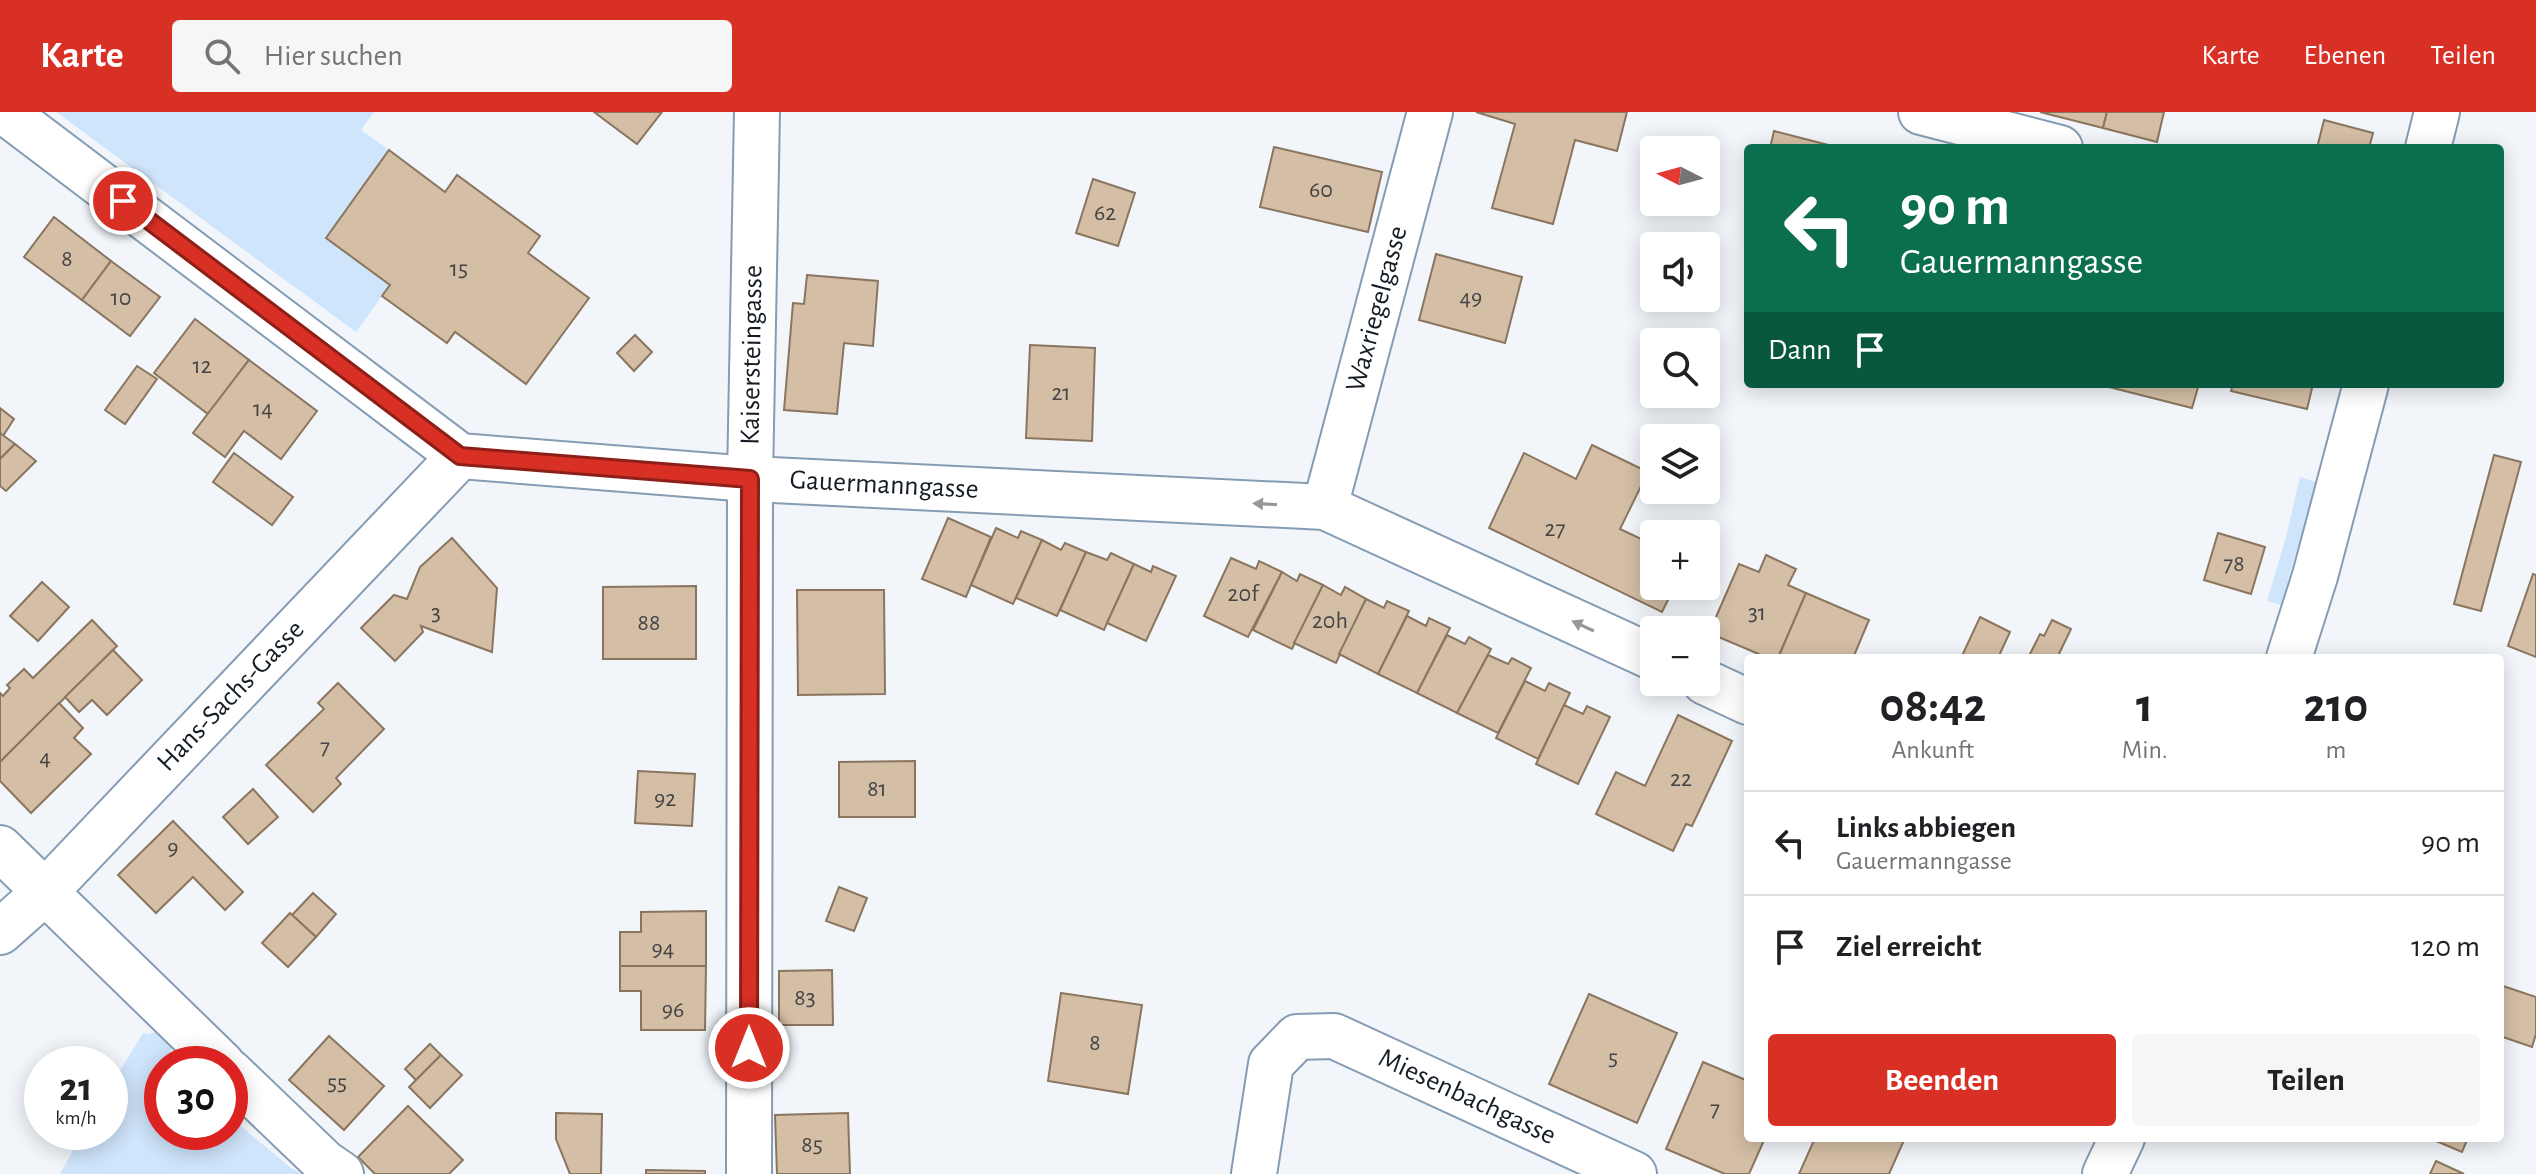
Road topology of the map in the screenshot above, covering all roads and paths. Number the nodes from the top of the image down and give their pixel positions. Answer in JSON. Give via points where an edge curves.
{"nodes":[{"id":1,"x":5,"y":112,"type":"edge"},
{"id":2,"x":757,"y":112,"type":"edge"},
{"id":3,"x":1430,"y":112,"type":"edge"},
{"id":4,"x":1921,"y":112,"type":"edge"},
{"id":5,"x":2437,"y":112,"type":"edge"},
{"id":6,"x":2045,"y":144,"type":"edge"},
{"id":7,"x":2429,"y":144,"type":"edge"},
{"id":8,"x":2365,"y":388,"type":"edge"},
{"id":9,"x":460,"y":456,"type":"junction"},
{"id":10,"x":750,"y":479,"type":"junction"},
{"id":11,"x":1325,"y":507,"type":"junction"},
{"id":12,"x":1640,"y":652,"type":"edge"},
{"id":13,"x":2290,"y":654,"type":"edge"},
{"id":14,"x":1720,"y":689,"type":"edge"},
{"id":15,"x":1744,"y":700,"type":"edge"},
{"id":16,"x":0,"y":848,"type":"edge"},
{"id":17,"x":44,"y":893,"type":"junction"},
{"id":18,"x":0,"y":932,"type":"edge"},
{"id":19,"x":203,"y":1046,"type":"edge"},
{"id":20,"x":248,"y":1089,"type":"edge"},
{"id":21,"x":2120,"y":1142,"type":"edge"},
{"id":22,"x":341,"y":1174,"type":"edge"},
{"id":23,"x":749,"y":1174,"type":"edge"},
{"id":24,"x":1254,"y":1174,"type":"edge"},
{"id":25,"x":1634,"y":1174,"type":"edge"},
{"id":26,"x":2105,"y":1174,"type":"edge"}],
"edges":[{"from":1,"to":9,"type":"street"},
{"from":2,"to":10,"type":"street","name":"Kaisersteingasse"},
{"from":3,"to":11,"type":"street","name":"Waxriegelgasse"},
{"from":4,"to":6,"type":"street"},
{"from":5,"to":7,"type":"street"},
{"from":8,"to":13,"type":"street"},
{"from":9,"to":10,"type":"street","name":"Gauermanngasse"},
{"from":9,"to":17,"type":"street","name":"Hans-Sachs-Gasse"},
{"from":11,"to":10,"type":"street","name":"Gauermanngasse","one_way":true},
{"from":10,"to":23,"type":"street","name":"Kaisersteingasse"},
{"from":12,"to":11,"type":"street","name":"Gauermanngasse","one_way":true},
{"from":14,"to":15,"type":"street"},
{"from":16,"to":17,"type":"street"},
{"from":17,"to":18,"type":"street","name":"Hans-Sachs-Gasse"},
{"from":17,"to":19,"type":"street"},
{"from":20,"to":22,"type":"street"},
{"from":21,"to":26,"type":"street"},
{"from":24,"to":25,"type":"street","name":"Miesenbachgasse","via":[[1271,1064],[1297,1037],[1334,1036]]}]}
